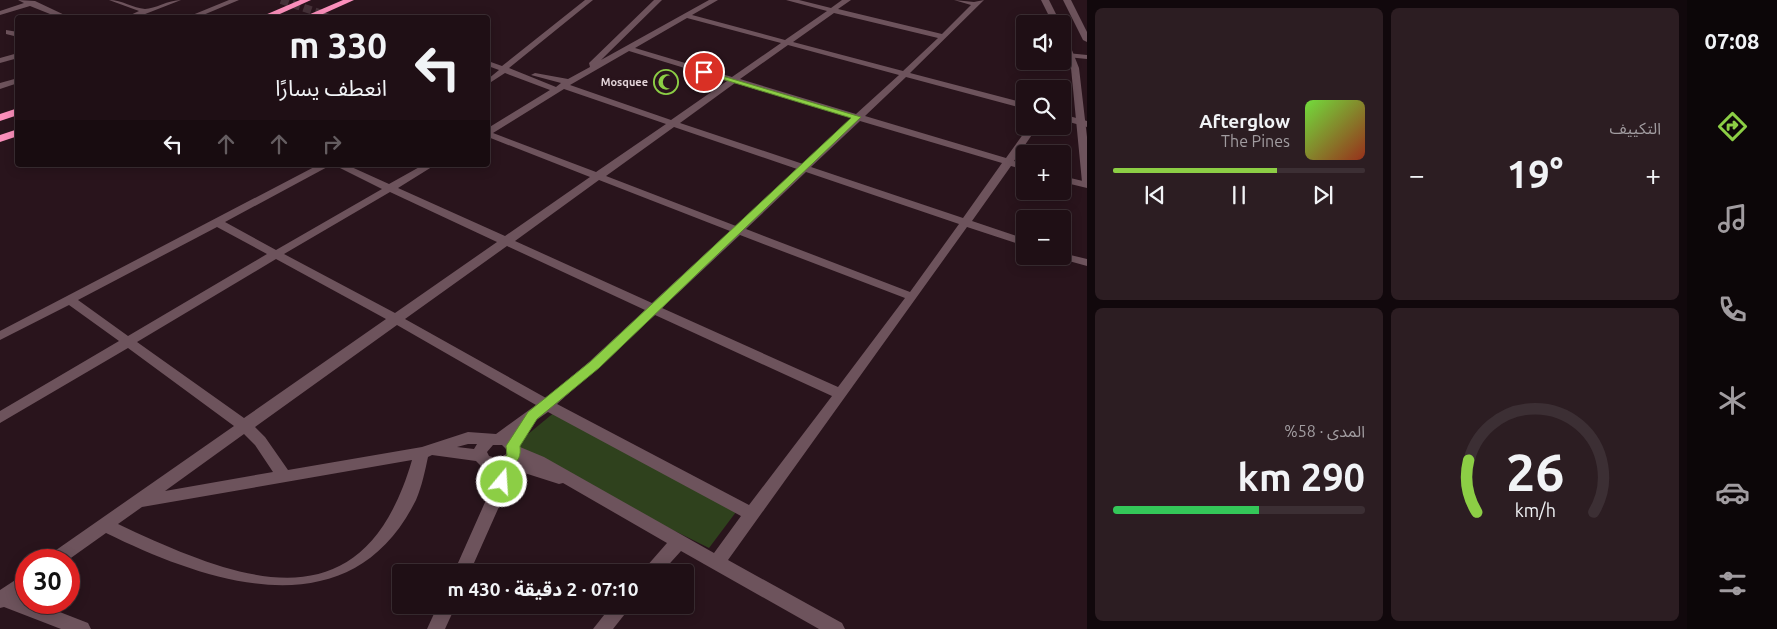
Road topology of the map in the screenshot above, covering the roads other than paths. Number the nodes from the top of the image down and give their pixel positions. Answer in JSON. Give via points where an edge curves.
{"nodes":[{"id":1,"x":22,"y":0,"type":"edge"},
{"id":2,"x":42,"y":0,"type":"edge"},
{"id":3,"x":114,"y":0,"type":"edge"},
{"id":4,"x":177,"y":0,"type":"edge"},
{"id":5,"x":235,"y":0,"type":"edge"},
{"id":6,"x":307,"y":0,"type":"edge"},
{"id":7,"x":350,"y":0,"type":"edge"},
{"id":8,"x":589,"y":0,"type":"edge"},
{"id":9,"x":658,"y":0,"type":"edge"},
{"id":10,"x":714,"y":0,"type":"edge"},
{"id":11,"x":790,"y":0,"type":"edge"},
{"id":12,"x":847,"y":0,"type":"edge"},
{"id":13,"x":958,"y":0,"type":"edge"},
{"id":14,"x":1045,"y":0,"type":"edge"},
{"id":15,"x":1066,"y":0,"type":"edge"},
{"id":16,"x":978,"y":2,"type":"edge"},
{"id":17,"x":30,"y":3,"type":"junction"},
{"id":18,"x":832,"y":10,"type":"junction"},
{"id":19,"x":145,"y":11,"type":"junction"},
{"id":20,"x":0,"y":13,"type":"edge"},
{"id":21,"x":60,"y":15,"type":"edge"},
{"id":22,"x":135,"y":15,"type":"edge"},
{"id":23,"x":196,"y":15,"type":"edge"},
{"id":24,"x":270,"y":15,"type":"edge"},
{"id":25,"x":312,"y":15,"type":"edge"},
{"id":26,"x":1052,"y":15,"type":"edge"},
{"id":27,"x":687,"y":16,"type":"junction"},
{"id":28,"x":9,"y":32,"type":"dead end"},
{"id":29,"x":15,"y":34,"type":"edge"},
{"id":30,"x":944,"y":37,"type":"junction"},
{"id":31,"x":1087,"y":40,"type":"edge"},
{"id":32,"x":786,"y":43,"type":"junction"},
{"id":33,"x":629,"y":50,"type":"junction"},
{"id":34,"x":1071,"y":55,"type":"edge"},
{"id":35,"x":15,"y":56,"type":"edge"},
{"id":36,"x":1087,"y":57,"type":"edge"},
{"id":37,"x":1071,"y":58,"type":"edge"},
{"id":38,"x":0,"y":61,"type":"edge"},
{"id":39,"x":490,"y":64,"type":"edge"},
{"id":40,"x":504,"y":68,"type":"junction"},
{"id":41,"x":586,"y":73,"type":"junction"},
{"id":42,"x":903,"y":74,"type":"junction"},
{"id":43,"x":734,"y":80,"type":"junction"},
{"id":44,"x":15,"y":81,"type":"edge"},
{"id":45,"x":490,"y":81,"type":"edge"},
{"id":46,"x":2,"y":84,"type":"edge"},
{"id":47,"x":564,"y":86,"type":"junction"},
{"id":48,"x":1016,"y":104,"type":"edge"},
{"id":49,"x":15,"y":112,"type":"edge"},
{"id":50,"x":857,"y":117,"type":"junction"},
{"id":51,"x":0,"y":118,"type":"edge"},
{"id":52,"x":1071,"y":119,"type":"edge"},
{"id":53,"x":1084,"y":123,"type":"edge"},
{"id":54,"x":672,"y":124,"type":"junction"},
{"id":55,"x":490,"y":132,"type":"edge"},
{"id":56,"x":15,"y":133,"type":"edge"},
{"id":57,"x":490,"y":134,"type":"edge"},
{"id":58,"x":1028,"y":135,"type":"edge"},
{"id":59,"x":0,"y":139,"type":"edge"},
{"id":60,"x":1010,"y":162,"type":"junction"},
{"id":61,"x":1016,"y":164,"type":"edge"},
{"id":62,"x":322,"y":167,"type":"edge"},
{"id":63,"x":343,"y":167,"type":"edge"},
{"id":64,"x":426,"y":167,"type":"edge"},
{"id":65,"x":802,"y":168,"type":"junction"},
{"id":66,"x":597,"y":177,"type":"junction"},
{"id":67,"x":1071,"y":181,"type":"edge"},
{"id":68,"x":1087,"y":184,"type":"edge"},
{"id":69,"x":389,"y":188,"type":"junction"},
{"id":70,"x":216,"y":222,"type":"junction"},
{"id":71,"x":966,"y":224,"type":"junction"},
{"id":72,"x":737,"y":230,"type":"junction"},
{"id":73,"x":1016,"y":240,"type":"edge"},
{"id":74,"x":508,"y":242,"type":"junction"},
{"id":75,"x":274,"y":255,"type":"junction"},
{"id":76,"x":1071,"y":259,"type":"edge"},
{"id":77,"x":1087,"y":263,"type":"edge"},
{"id":78,"x":912,"y":297,"type":"junction"},
{"id":79,"x":69,"y":300,"type":"junction"},
{"id":80,"x":654,"y":308,"type":"junction"},
{"id":81,"x":397,"y":320,"type":"junction"},
{"id":82,"x":0,"y":336,"type":"edge"},
{"id":83,"x":127,"y":341,"type":"junction"},
{"id":84,"x":840,"y":394,"type":"junction"},
{"id":85,"x":547,"y":405,"type":"junction"},
{"id":86,"x":0,"y":418,"type":"edge"},
{"id":87,"x":245,"y":426,"type":"junction"},
{"id":88,"x":505,"y":450,"type":"junction"},
{"id":89,"x":427,"y":451,"type":"junction"},
{"id":90,"x":480,"y":456,"type":"junction"},
{"id":91,"x":285,"y":477,"type":"junction"},
{"id":92,"x":136,"y":502,"type":"junction"},
{"id":93,"x":752,"y":515,"type":"junction"},
{"id":94,"x":104,"y":526,"type":"junction"},
{"id":95,"x":679,"y":542,"type":"junction"},
{"id":96,"x":71,"y":549,"type":"edge"},
{"id":97,"x":716,"y":563,"type":"junction"},
{"id":98,"x":466,"y":564,"type":"edge"},
{"id":99,"x":659,"y":564,"type":"edge"},
{"id":100,"x":15,"y":589,"type":"edge"},
{"id":101,"x":1,"y":599,"type":"edge"},
{"id":102,"x":443,"y":614,"type":"edge"},
{"id":103,"x":615,"y":614,"type":"edge"},
{"id":104,"x":82,"y":629,"type":"edge"},
{"id":105,"x":436,"y":629,"type":"edge"},
{"id":106,"x":602,"y":629,"type":"edge"},
{"id":107,"x":836,"y":629,"type":"edge"}],
"edges":[{"from":1,"to":17,"type":"street"},
{"from":2,"to":17,"type":"street"},
{"from":3,"to":19,"type":"street"},
{"from":4,"to":19,"type":"street"},
{"from":5,"to":23,"type":"street"},
{"from":6,"to":24,"type":"highway"},
{"from":7,"to":25,"type":"highway"},
{"from":8,"to":40,"type":"street"},
{"from":9,"to":41,"type":"street"},
{"from":10,"to":27,"type":"street"},
{"from":11,"to":18,"type":"street"},
{"from":12,"to":18,"type":"street"},
{"from":13,"to":16,"type":"street"},
{"from":14,"to":26,"type":"street"},
{"from":15,"to":31,"type":"street"},
{"from":16,"to":30,"type":"street"},
{"from":17,"to":20,"type":"street"},
{"from":17,"to":21,"type":"street"},
{"from":18,"to":30,"type":"street"},
{"from":18,"to":32,"type":"street"},
{"from":19,"to":22,"type":"street"},
{"from":27,"to":32,"type":"street"},
{"from":27,"to":33,"type":"street"},
{"from":28,"to":29,"type":"street"},
{"from":30,"to":42,"type":"street"},
{"from":32,"to":42,"type":"street"},
{"from":32,"to":43,"type":"street"},
{"from":33,"to":41,"type":"street"},
{"from":33,"to":43,"type":"street"},
{"from":34,"to":36,"type":"street"},
{"from":35,"to":38,"type":"street"},
{"from":37,"to":53,"type":"street"},
{"from":39,"to":40,"type":"street"},
{"from":40,"to":45,"type":"street"},
{"from":40,"to":47,"type":"street"},
{"from":40,"to":47,"type":"street"},
{"from":41,"to":47,"type":"street"},
{"from":42,"to":48,"type":"street"},
{"from":42,"to":50,"type":"street"},
{"from":43,"to":50,"type":"street"},
{"from":43,"to":54,"type":"street"},
{"from":44,"to":46,"type":"street"},
{"from":47,"to":54,"type":"street"},
{"from":47,"to":55,"type":"street"},
{"from":49,"to":51,"type":"highway"},
{"from":50,"to":60,"type":"street"},
{"from":50,"to":65,"type":"street"},
{"from":52,"to":53,"type":"street"},
{"from":53,"to":68,"type":"street"},
{"from":54,"to":65,"type":"street"},
{"from":54,"to":66,"type":"street"},
{"from":56,"to":59,"type":"highway"},
{"from":57,"to":66,"type":"street"},
{"from":58,"to":60,"type":"street"},
{"from":60,"to":61,"type":"street"},
{"from":60,"to":71,"type":"street"},
{"from":62,"to":70,"type":"street"},
{"from":63,"to":69,"type":"street"},
{"from":64,"to":69,"type":"street"},
{"from":65,"to":71,"type":"street"},
{"from":65,"to":72,"type":"street"},
{"from":66,"to":72,"type":"street"},
{"from":66,"to":74,"type":"street"},
{"from":67,"to":68,"type":"street"},
{"from":69,"to":74,"type":"street"},
{"from":69,"to":75,"type":"street"},
{"from":70,"to":75,"type":"street"},
{"from":70,"to":79,"type":"street"},
{"from":71,"to":73,"type":"street"},
{"from":71,"to":78,"type":"street"},
{"from":72,"to":78,"type":"street"},
{"from":72,"to":80,"type":"street"},
{"from":74,"to":80,"type":"street"},
{"from":74,"to":81,"type":"street"},
{"from":75,"to":81,"type":"street"},
{"from":75,"to":83,"type":"street"},
{"from":76,"to":77,"type":"street"},
{"from":78,"to":84,"type":"street"},
{"from":79,"to":82,"type":"street"},
{"from":79,"to":83,"type":"street"},
{"from":80,"to":84,"type":"street"},
{"from":80,"to":85,"type":"street"},
{"from":81,"to":85,"type":"street"},
{"from":81,"to":87,"type":"street"},
{"from":83,"to":86,"type":"street"},
{"from":83,"to":87,"type":"street"},
{"from":84,"to":93,"type":"street"},
{"from":85,"to":88,"type":"street","via":[[533,416]]},
{"from":85,"to":93,"type":"street"},
{"from":87,"to":91,"type":"street","via":[[260,441]]},
{"from":87,"to":92,"type":"street"},
{"from":88,"to":89,"type":"street","via":[[468,438]]},
{"from":88,"to":90,"type":"street","via":[[487,463]]},
{"from":88,"to":90,"type":"street","via":[[481,448]]},
{"from":88,"to":95,"type":"street","via":[[574,482]]},
{"from":88,"to":98,"type":"street","via":[[502,482]]},
{"from":89,"to":90,"type":"street"},
{"from":89,"to":91,"type":"street"},
{"from":89,"to":94,"type":"street","via":[[406,506],[378,550],[351,575],[318,588],[272,590],[244,583],[190,565]]},
{"from":91,"to":92,"type":"street"},
{"from":92,"to":94,"type":"street"},
{"from":93,"to":97,"type":"street"},
{"from":94,"to":96,"type":"street"},
{"from":95,"to":97,"type":"street"},
{"from":95,"to":99,"type":"street"},
{"from":97,"to":107,"type":"street"},
{"from":100,"to":101,"type":"street"},
{"from":101,"to":104,"type":"street"},
{"from":102,"to":105,"type":"street"},
{"from":103,"to":106,"type":"street"}]}
